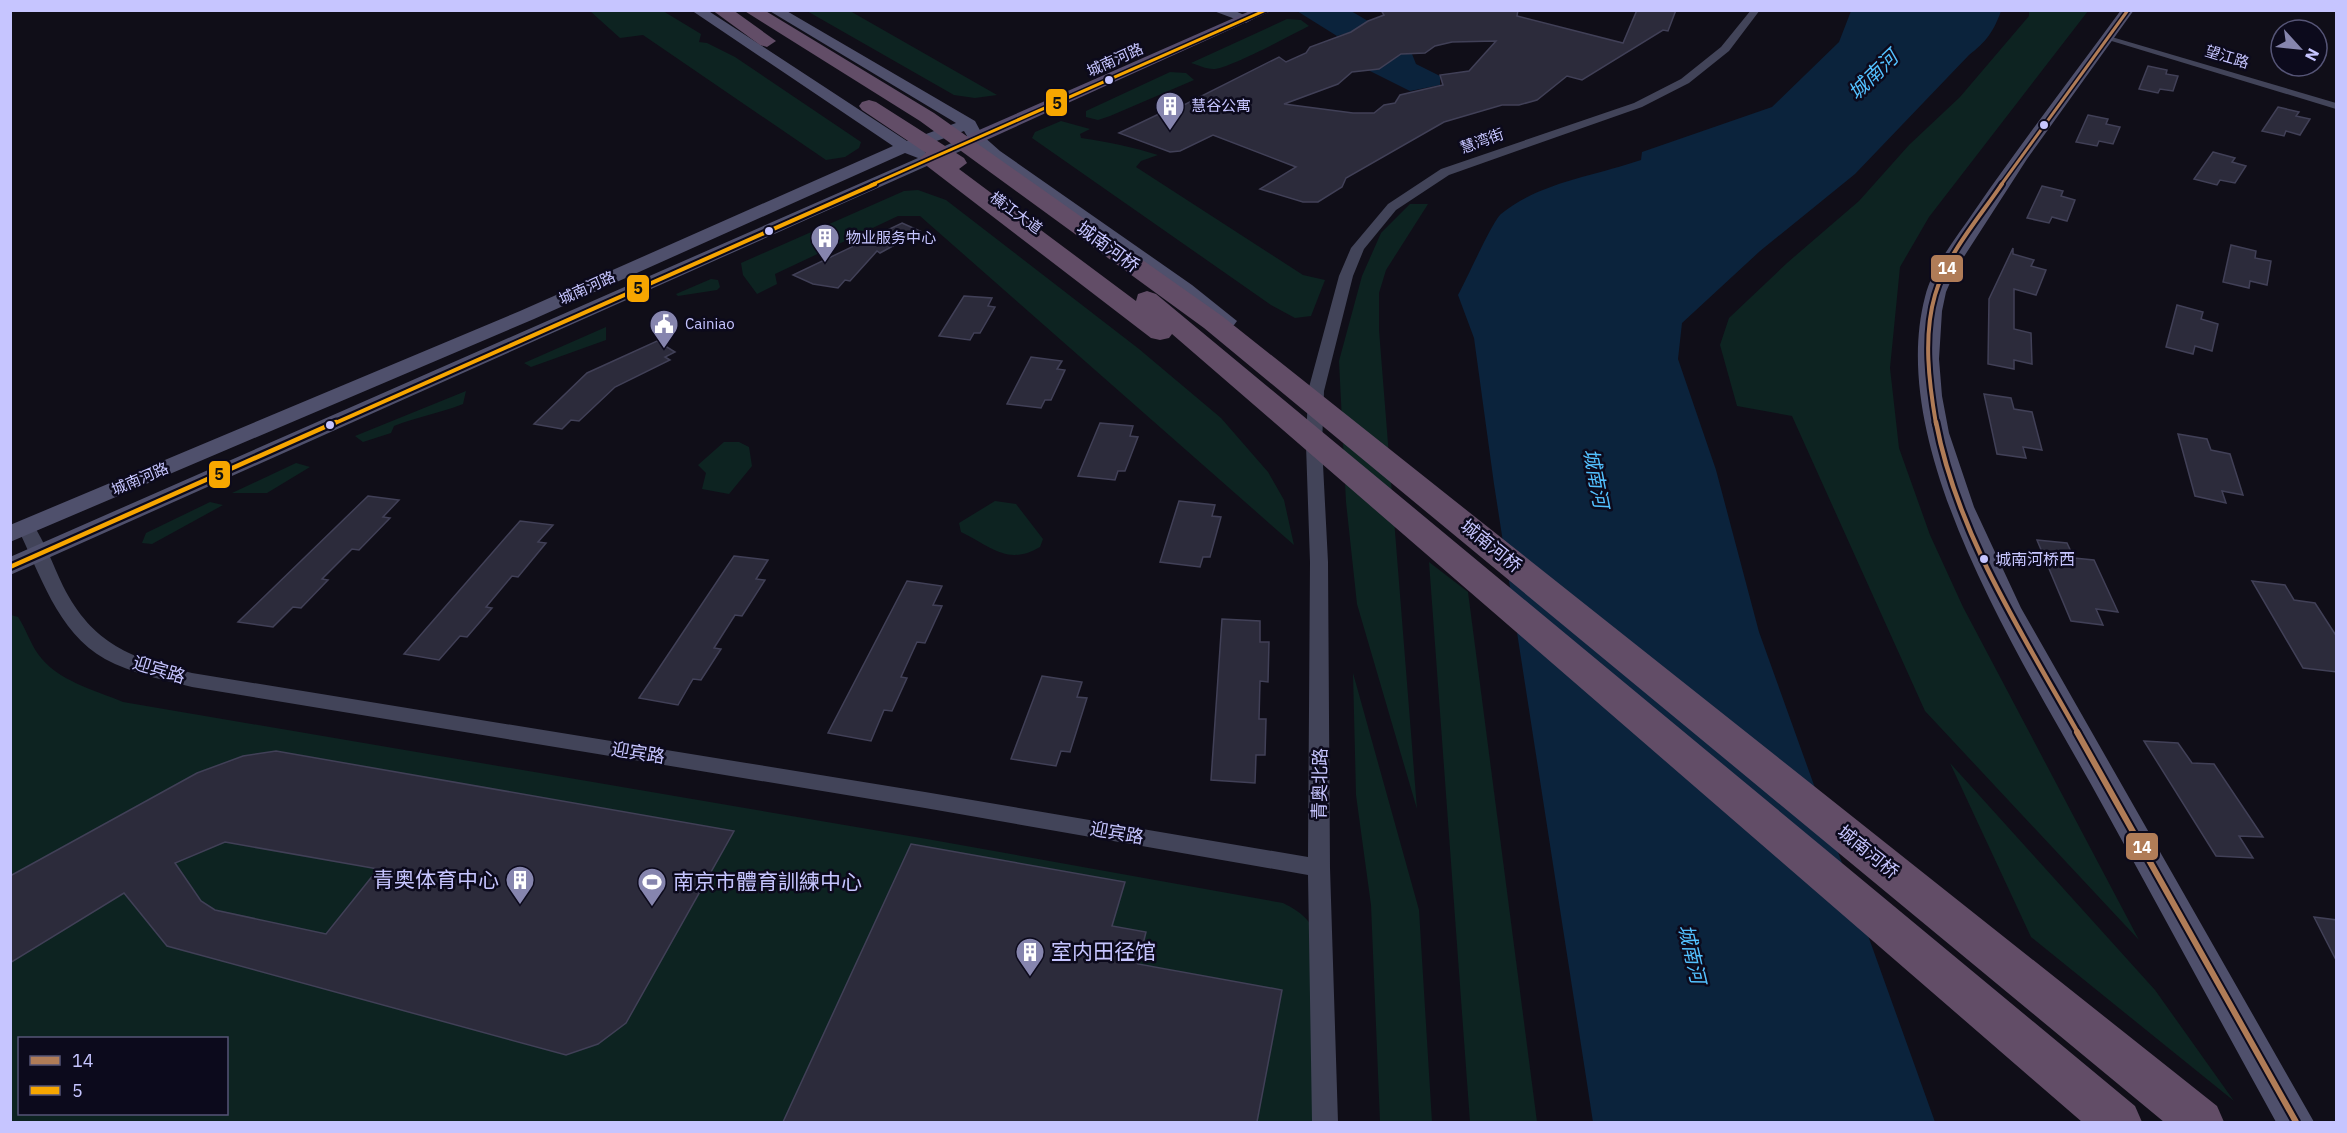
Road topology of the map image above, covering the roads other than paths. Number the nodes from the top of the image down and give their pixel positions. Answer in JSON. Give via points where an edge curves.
{"nodes":[{"id":1,"x":697,"y":10,"type":"edge"},
{"id":2,"x":720,"y":10,"type":"edge"},
{"id":3,"x":751,"y":10,"type":"edge"},
{"id":4,"x":774,"y":10,"type":"edge"},
{"id":5,"x":1756,"y":10,"type":"edge"},
{"id":6,"x":2128,"y":10,"type":"edge"},
{"id":7,"x":1222,"y":11,"type":"edge"},
{"id":8,"x":1259,"y":13,"type":"edge"},
{"id":9,"x":2109,"y":37,"type":"junction"},
{"id":10,"x":2337,"y":106,"type":"edge"},
{"id":11,"x":972,"y":131,"type":"junction"},
{"id":12,"x":905,"y":147,"type":"junction"},
{"id":13,"x":931,"y":158,"type":"junction"},
{"id":14,"x":1316,"y":391,"type":"junction"},
{"id":15,"x":1314,"y":445,"type":"junction"},
{"id":16,"x":1382,"y":458,"type":"junction"},
{"id":17,"x":1383,"y":498,"type":"junction"},
{"id":18,"x":19,"y":531,"type":"edge"},
{"id":19,"x":40,"y":554,"type":"junction"},
{"id":20,"x":10,"y":567,"type":"edge"},
{"id":21,"x":1319,"y":868,"type":"junction"},
{"id":22,"x":2297,"y":1119,"type":"edge"},
{"id":23,"x":1326,"y":1122,"type":"edge"},
{"id":24,"x":2118,"y":1122,"type":"edge"},
{"id":25,"x":2200,"y":1122,"type":"edge"}],
"edges":[{"from":1,"to":12,"type":"street","name":"横江大道"},
{"from":2,"to":17,"type":"highway","name":"城南河桥","via":[[1024,208],[1128,283]]},
{"from":3,"to":16,"type":"highway","name":"城南河桥","via":[[927,117],[1212,322]]},
{"from":4,"to":11,"type":"street","name":"横江大道"},
{"from":5,"to":14,"type":"street","name":"慧湾街","via":[[1725,49],[1685,81],[1638,105],[1445,172],[1392,207],[1358,248],[1350,267]]},
{"from":6,"to":9,"type":"street"},
{"from":7,"to":8,"type":"street"},
{"from":7,"to":11,"type":"main road","name":"城南河路"},
{"from":8,"to":11,"type":"main road","name":"城南河路"},
{"from":9,"to":10,"type":"street","name":"望江路"},
{"from":9,"to":22,"type":"street","via":[[2003,181],[1935,294],[1929,372],[1935,418],[1975,543],[2008,608]]},
{"from":11,"to":12,"type":"street","name":"城南河路"},
{"from":11,"to":13,"type":"street","name":"城南河路"},
{"from":11,"to":14,"type":"street","name":"横江大道","via":[[994,155],[1185,289]]},
{"from":11,"to":16,"type":"highway","via":[[1212,297],[1309,372]]},
{"from":12,"to":13,"type":"street","name":"横江大道"},
{"from":12,"to":18,"type":"street","name":"城南河路","via":[[526,315]]},
{"from":13,"to":15,"type":"street","name":"横江大道","via":[[981,187],[1081,260]]},
{"from":13,"to":17,"type":"highway","via":[[1152,325],[1249,406]]},
{"from":13,"to":19,"type":"street","name":"城南河路"},
{"from":14,"to":15,"type":"street","name":"慧湾街"},
{"from":15,"to":21,"type":"street","name":"青奥北路","via":[[1321,679]]},
{"from":16,"to":25,"type":"highway","name":"城南河桥"},
{"from":17,"to":24,"type":"highway","name":"城南河桥"},
{"from":18,"to":19,"type":"street","name":"迎宾路"},
{"from":19,"to":20,"type":"street","name":"城南河路"},
{"from":19,"to":21,"type":"street","name":"迎宾路","via":[[89,639],[148,669],[192,680]]},
{"from":21,"to":23,"type":"street","name":"青奥北路"}]}
